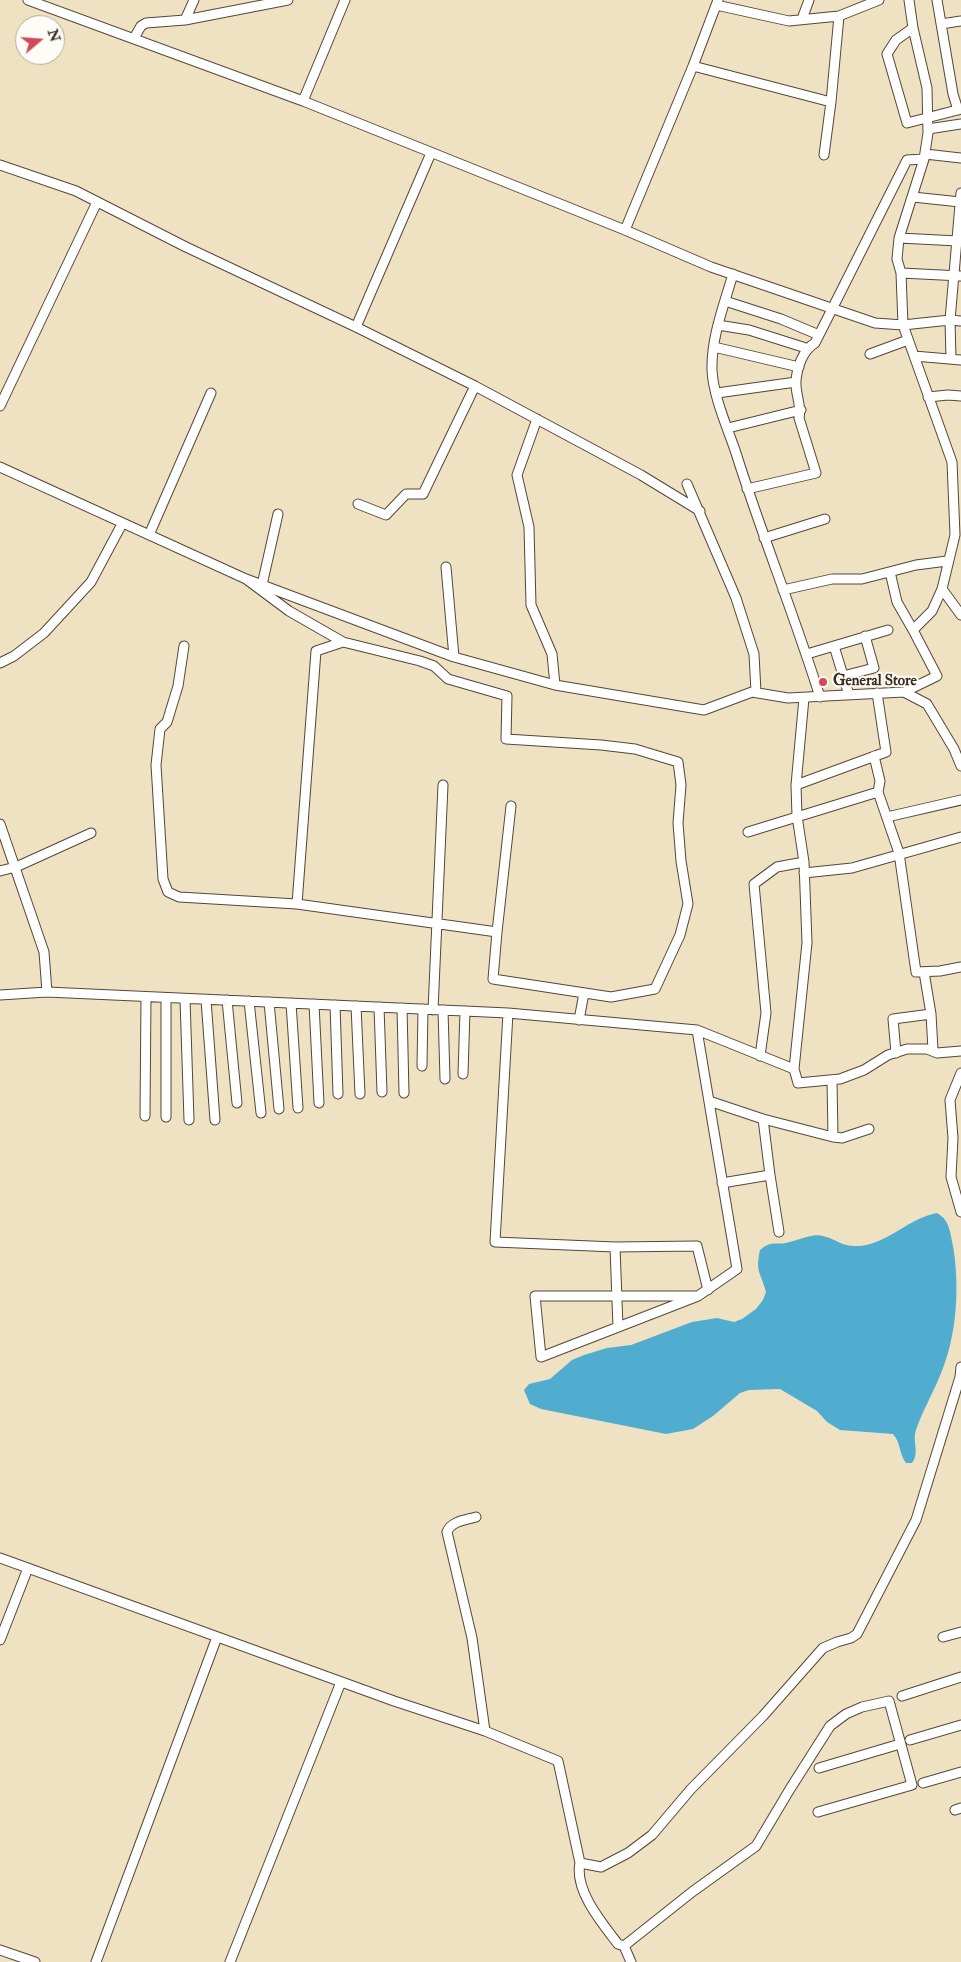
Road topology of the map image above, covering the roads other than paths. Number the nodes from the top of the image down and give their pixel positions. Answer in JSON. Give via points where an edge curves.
{"nodes":[{"id":1,"x":28,"y":0,"type":"edge"},
{"id":2,"x":194,"y":0,"type":"edge"},
{"id":3,"x":345,"y":0,"type":"edge"},
{"id":4,"x":809,"y":0,"type":"edge"},
{"id":5,"x":879,"y":0,"type":"edge"},
{"id":6,"x":909,"y":0,"type":"edge"},
{"id":7,"x":938,"y":0,"type":"edge"},
{"id":8,"x":282,"y":1,"type":"edge"},
{"id":9,"x":717,"y":3,"type":"edge"},
{"id":10,"x":839,"y":16,"type":"junction"},
{"id":11,"x":802,"y":19,"type":"junction"},
{"id":12,"x":185,"y":20,"type":"junction"},
{"id":13,"x":961,"y":21,"type":"edge"},
{"id":14,"x":941,"y":24,"type":"junction"},
{"id":15,"x":913,"y":28,"type":"junction"},
{"id":16,"x":134,"y":38,"type":"junction"},
{"id":17,"x":693,"y":66,"type":"junction"},
{"id":18,"x":303,"y":101,"type":"junction"},
{"id":19,"x":831,"y":102,"type":"junction"},
{"id":20,"x":959,"y":110,"type":"edge"},
{"id":21,"x":928,"y":118,"type":"junction"},
{"id":22,"x":961,"y":124,"type":"edge"},
{"id":23,"x":928,"y":129,"type":"junction"},
{"id":24,"x":431,"y":153,"type":"junction"},
{"id":25,"x":824,"y":155,"type":"dead end"},
{"id":26,"x":924,"y":156,"type":"junction"},
{"id":27,"x":961,"y":158,"type":"edge"},
{"id":28,"x":0,"y":165,"type":"edge"},
{"id":29,"x":913,"y":197,"type":"junction"},
{"id":30,"x":961,"y":197,"type":"edge"},
{"id":31,"x":97,"y":202,"type":"junction"},
{"id":32,"x":625,"y":230,"type":"junction"},
{"id":33,"x":899,"y":238,"type":"junction"},
{"id":34,"x":959,"y":238,"type":"edge"},
{"id":35,"x":901,"y":273,"type":"junction"},
{"id":36,"x":733,"y":274,"type":"junction"},
{"id":37,"x":957,"y":276,"type":"edge"},
{"id":38,"x":725,"y":301,"type":"junction"},
{"id":39,"x":831,"y":308,"type":"junction"},
{"id":40,"x":950,"y":320,"type":"junction"},
{"id":41,"x":961,"y":321,"type":"edge"},
{"id":42,"x":718,"y":324,"type":"junction"},
{"id":43,"x":903,"y":325,"type":"junction"},
{"id":44,"x":356,"y":327,"type":"junction"},
{"id":45,"x":818,"y":334,"type":"junction"},
{"id":46,"x":908,"y":340,"type":"junction"},
{"id":47,"x":714,"y":347,"type":"junction"},
{"id":48,"x":806,"y":348,"type":"junction"},
{"id":49,"x":870,"y":354,"type":"dead end"},
{"id":50,"x":914,"y":356,"type":"junction"},
{"id":51,"x":951,"y":359,"type":"junction"},
{"id":52,"x":961,"y":360,"type":"edge"},
{"id":53,"x":800,"y":367,"type":"junction"},
{"id":54,"x":796,"y":382,"type":"junction"},
{"id":55,"x":475,"y":386,"type":"junction"},
{"id":56,"x":211,"y":393,"type":"dead end"},
{"id":57,"x":717,"y":393,"type":"junction"},
{"id":58,"x":928,"y":396,"type":"junction"},
{"id":59,"x":961,"y":396,"type":"edge"},
{"id":60,"x":0,"y":406,"type":"edge"},
{"id":61,"x":801,"y":410,"type":"junction"},
{"id":62,"x":537,"y":419,"type":"junction"},
{"id":63,"x":728,"y":428,"type":"junction"},
{"id":64,"x":0,"y":467,"type":"edge"},
{"id":65,"x":957,"y":480,"type":"edge"},
{"id":66,"x":687,"y":484,"type":"dead end"},
{"id":67,"x":747,"y":489,"type":"junction"},
{"id":68,"x":358,"y":504,"type":"dead end"},
{"id":69,"x":700,"y":512,"type":"junction"},
{"id":70,"x":278,"y":514,"type":"dead end"},
{"id":71,"x":825,"y":519,"type":"dead end"},
{"id":72,"x":122,"y":524,"type":"junction"},
{"id":73,"x":149,"y":535,"type":"junction"},
{"id":74,"x":764,"y":538,"type":"junction"},
{"id":75,"x":947,"y":561,"type":"junction"},
{"id":76,"x":446,"y":567,"type":"dead end"},
{"id":77,"x":890,"y":572,"type":"junction"},
{"id":78,"x":246,"y":579,"type":"junction"},
{"id":79,"x":262,"y":585,"type":"junction"},
{"id":80,"x":942,"y":589,"type":"junction"},
{"id":81,"x":783,"y":590,"type":"junction"},
{"id":82,"x":961,"y":615,"type":"edge"},
{"id":83,"x":888,"y":630,"type":"dead end"},
{"id":84,"x":913,"y":630,"type":"junction"},
{"id":85,"x":865,"y":636,"type":"junction"},
{"id":86,"x":343,"y":642,"type":"junction"},
{"id":87,"x":184,"y":646,"type":"dead end"},
{"id":88,"x":834,"y":646,"type":"junction"},
{"id":89,"x":807,"y":654,"type":"junction"},
{"id":90,"x":454,"y":656,"type":"junction"},
{"id":91,"x":0,"y":663,"type":"edge"},
{"id":92,"x":843,"y":676,"type":"junction"},
{"id":93,"x":555,"y":684,"type":"junction"},
{"id":94,"x":920,"y":684,"type":"junction"},
{"id":95,"x":756,"y":692,"type":"junction"},
{"id":96,"x":904,"y":692,"type":"junction"},
{"id":97,"x":877,"y":693,"type":"junction"},
{"id":98,"x":849,"y":695,"type":"junction"},
{"id":99,"x":820,"y":697,"type":"junction"},
{"id":100,"x":804,"y":698,"type":"junction"},
{"id":101,"x":927,"y":704,"type":"junction"},
{"id":102,"x":874,"y":756,"type":"junction"},
{"id":103,"x":961,"y":766,"type":"edge"},
{"id":104,"x":443,"y":785,"type":"dead end"},
{"id":105,"x":796,"y":785,"type":"junction"},
{"id":106,"x":878,"y":792,"type":"junction"},
{"id":107,"x":961,"y":800,"type":"edge"},
{"id":108,"x":511,"y":806,"type":"dead end"},
{"id":109,"x":798,"y":816,"type":"junction"},
{"id":110,"x":887,"y":817,"type":"junction"},
{"id":111,"x":0,"y":824,"type":"edge"},
{"id":112,"x":748,"y":832,"type":"dead end"},
{"id":113,"x":91,"y":833,"type":"dead end"},
{"id":114,"x":961,"y":837,"type":"edge"},
{"id":115,"x":898,"y":853,"type":"junction"},
{"id":116,"x":804,"y":862,"type":"junction"},
{"id":117,"x":16,"y":867,"type":"junction"},
{"id":118,"x":0,"y":871,"type":"edge"},
{"id":119,"x":804,"y":873,"type":"junction"},
{"id":120,"x":297,"y":904,"type":"junction"},
{"id":121,"x":438,"y":923,"type":"junction"},
{"id":122,"x":498,"y":932,"type":"junction"},
{"id":123,"x":961,"y":967,"type":"edge"},
{"id":124,"x":924,"y":972,"type":"junction"},
{"id":125,"x":48,"y":992,"type":"junction"},
{"id":126,"x":584,"y":993,"type":"junction"},
{"id":127,"x":0,"y":995,"type":"edge"},
{"id":128,"x":146,"y":997,"type":"junction"},
{"id":129,"x":166,"y":998,"type":"junction"},
{"id":130,"x":186,"y":999,"type":"junction"},
{"id":131,"x":206,"y":1000,"type":"junction"},
{"id":132,"x":227,"y":1000,"type":"junction"},
{"id":133,"x":248,"y":1001,"type":"junction"},
{"id":134,"x":269,"y":1002,"type":"junction"},
{"id":135,"x":291,"y":1003,"type":"junction"},
{"id":136,"x":314,"y":1004,"type":"junction"},
{"id":137,"x":335,"y":1005,"type":"junction"},
{"id":138,"x":356,"y":1006,"type":"junction"},
{"id":139,"x":379,"y":1007,"type":"junction"},
{"id":140,"x":402,"y":1008,"type":"junction"},
{"id":141,"x":423,"y":1009,"type":"junction"},
{"id":142,"x":438,"y":1010,"type":"junction"},
{"id":143,"x":464,"y":1011,"type":"junction"},
{"id":144,"x":508,"y":1013,"type":"junction"},
{"id":145,"x":931,"y":1014,"type":"junction"},
{"id":146,"x":579,"y":1020,"type":"junction"},
{"id":147,"x":697,"y":1030,"type":"junction"},
{"id":148,"x":933,"y":1050,"type":"junction"},
{"id":149,"x":961,"y":1051,"type":"edge"},
{"id":150,"x":896,"y":1053,"type":"junction"},
{"id":151,"x":760,"y":1056,"type":"junction"},
{"id":152,"x":422,"y":1066,"type":"dead end"},
{"id":153,"x":794,"y":1069,"type":"junction"},
{"id":154,"x":961,"y":1073,"type":"edge"},
{"id":155,"x":464,"y":1074,"type":"dead end"},
{"id":156,"x":445,"y":1079,"type":"dead end"},
{"id":157,"x":832,"y":1080,"type":"junction"},
{"id":158,"x":382,"y":1092,"type":"dead end"},
{"id":159,"x":404,"y":1093,"type":"dead end"},
{"id":160,"x":338,"y":1094,"type":"dead end"},
{"id":161,"x":360,"y":1094,"type":"dead end"},
{"id":162,"x":709,"y":1101,"type":"junction"},
{"id":163,"x":237,"y":1103,"type":"dead end"},
{"id":164,"x":319,"y":1103,"type":"dead end"},
{"id":165,"x":298,"y":1108,"type":"dead end"},
{"id":166,"x":279,"y":1109,"type":"dead end"},
{"id":167,"x":260,"y":1113,"type":"dead end"},
{"id":168,"x":145,"y":1116,"type":"dead end"},
{"id":169,"x":166,"y":1117,"type":"dead end"},
{"id":170,"x":763,"y":1118,"type":"junction"},
{"id":171,"x":189,"y":1120,"type":"dead end"},
{"id":172,"x":215,"y":1120,"type":"dead end"},
{"id":173,"x":868,"y":1129,"type":"dead end"},
{"id":174,"x":833,"y":1137,"type":"junction"},
{"id":175,"x":770,"y":1175,"type":"junction"},
{"id":176,"x":722,"y":1183,"type":"junction"},
{"id":177,"x":961,"y":1212,"type":"edge"},
{"id":178,"x":780,"y":1232,"type":"dead end"},
{"id":179,"x":615,"y":1247,"type":"junction"},
{"id":180,"x":708,"y":1290,"type":"junction"},
{"id":181,"x":617,"y":1296,"type":"junction"},
{"id":182,"x":698,"y":1296,"type":"junction"},
{"id":183,"x":618,"y":1327,"type":"junction"},
{"id":184,"x":961,"y":1367,"type":"edge"},
{"id":185,"x":476,"y":1517,"type":"dead end"},
{"id":186,"x":0,"y":1558,"type":"edge"},
{"id":187,"x":28,"y":1568,"type":"junction"},
{"id":188,"x":961,"y":1632,"type":"edge"},
{"id":189,"x":217,"y":1637,"type":"junction"},
{"id":190,"x":943,"y":1637,"type":"dead end"},
{"id":191,"x":0,"y":1640,"type":"edge"},
{"id":192,"x":961,"y":1678,"type":"edge"},
{"id":193,"x":341,"y":1682,"type":"junction"},
{"id":194,"x":902,"y":1696,"type":"dead end"},
{"id":195,"x":961,"y":1725,"type":"edge"},
{"id":196,"x":485,"y":1731,"type":"junction"},
{"id":197,"x":910,"y":1740,"type":"dead end"},
{"id":198,"x":900,"y":1744,"type":"junction"},
{"id":199,"x":818,"y":1768,"type":"dead end"},
{"id":200,"x":961,"y":1772,"type":"edge"},
{"id":201,"x":923,"y":1783,"type":"dead end"},
{"id":202,"x":818,"y":1812,"type":"dead end"},
{"id":203,"x":580,"y":1863,"type":"junction"},
{"id":204,"x":624,"y":1946,"type":"junction"},
{"id":205,"x":0,"y":1950,"type":"edge"},
{"id":206,"x":35,"y":1962,"type":"edge"},
{"id":207,"x":96,"y":1962,"type":"edge"},
{"id":208,"x":230,"y":1962,"type":"edge"},
{"id":209,"x":631,"y":1962,"type":"edge"}],
"edges":[{"from":1,"to":16,"type":"street"},
{"from":2,"to":12,"type":"street"},
{"from":3,"to":18,"type":"street"},
{"from":4,"to":11,"type":"street"},
{"from":5,"to":10,"type":"street"},
{"from":6,"to":15,"type":"street"},
{"from":7,"to":14,"type":"street"},
{"from":8,"to":12,"type":"street"},
{"from":9,"to":11,"type":"street","via":[[789,20]]},
{"from":9,"to":17,"type":"street"},
{"from":10,"to":11,"type":"street"},
{"from":10,"to":19,"type":"street"},
{"from":12,"to":16,"type":"street","via":[[146,23]]},
{"from":13,"to":14,"type":"street"},
{"from":14,"to":20,"type":"street","via":[[953,94]]},
{"from":15,"to":21,"type":"street","via":[[927,88]]},
{"from":15,"to":21,"type":"street","via":[[896,40],[887,54],[907,123]]},
{"from":16,"to":18,"type":"street"},
{"from":17,"to":19,"type":"street"},
{"from":17,"to":32,"type":"street"},
{"from":18,"to":24,"type":"street"},
{"from":19,"to":25,"type":"street"},
{"from":20,"to":21,"type":"street"},
{"from":21,"to":23,"type":"street"},
{"from":22,"to":23,"type":"street"},
{"from":23,"to":26,"type":"street"},
{"from":24,"to":32,"type":"street"},
{"from":24,"to":44,"type":"street"},
{"from":26,"to":27,"type":"street"},
{"from":26,"to":29,"type":"street"},
{"from":26,"to":39,"type":"street","via":[[907,160]]},
{"from":28,"to":31,"type":"street","via":[[76,191]]},
{"from":29,"to":30,"type":"street"},
{"from":29,"to":33,"type":"street"},
{"from":30,"to":34,"type":"street"},
{"from":31,"to":44,"type":"street"},
{"from":31,"to":60,"type":"street"},
{"from":32,"to":36,"type":"street"},
{"from":33,"to":34,"type":"street"},
{"from":33,"to":35,"type":"street","via":[[896,259]]},
{"from":34,"to":37,"type":"street"},
{"from":35,"to":37,"type":"street"},
{"from":35,"to":43,"type":"street"},
{"from":36,"to":38,"type":"street"},
{"from":36,"to":39,"type":"street"},
{"from":37,"to":40,"type":"street"},
{"from":38,"to":42,"type":"street"},
{"from":38,"to":45,"type":"street"},
{"from":39,"to":43,"type":"street","via":[[875,323]]},
{"from":39,"to":45,"type":"street"},
{"from":40,"to":41,"type":"street"},
{"from":40,"to":43,"type":"street"},
{"from":40,"to":51,"type":"street"},
{"from":42,"to":47,"type":"street"},
{"from":42,"to":48,"type":"street"},
{"from":43,"to":46,"type":"street"},
{"from":44,"to":55,"type":"street"},
{"from":45,"to":48,"type":"street","via":[[814,343]]},
{"from":46,"to":49,"type":"street"},
{"from":46,"to":50,"type":"street"},
{"from":47,"to":53,"type":"street"},
{"from":47,"to":57,"type":"street","via":[[712,371]]},
{"from":48,"to":53,"type":"street"},
{"from":50,"to":51,"type":"street"},
{"from":50,"to":58,"type":"street"},
{"from":51,"to":52,"type":"street"},
{"from":53,"to":54,"type":"street"},
{"from":54,"to":57,"type":"street"},
{"from":54,"to":61,"type":"street"},
{"from":55,"to":62,"type":"street"},
{"from":55,"to":68,"type":"street","via":[[423,494],[406,494],[386,515]]},
{"from":56,"to":73,"type":"street"},
{"from":57,"to":63,"type":"street"},
{"from":58,"to":59,"type":"street"},
{"from":58,"to":65,"type":"street"},
{"from":61,"to":63,"type":"street"},
{"from":61,"to":67,"type":"street","via":[[799,418],[816,473]]},
{"from":62,"to":69,"type":"street"},
{"from":62,"to":93,"type":"street","via":[[517,475],[529,527],[531,605],[552,654]]},
{"from":63,"to":67,"type":"street"},
{"from":64,"to":72,"type":"street"},
{"from":65,"to":75,"type":"street","via":[[955,534]]},
{"from":66,"to":69,"type":"street"},
{"from":67,"to":74,"type":"street"},
{"from":69,"to":95,"type":"street","via":[[736,598],[754,654]]},
{"from":70,"to":79,"type":"street"},
{"from":71,"to":74,"type":"street"},
{"from":72,"to":73,"type":"street"},
{"from":72,"to":91,"type":"street","via":[[91,582],[44,633]]},
{"from":73,"to":78,"type":"street"},
{"from":74,"to":81,"type":"street"},
{"from":75,"to":77,"type":"street"},
{"from":75,"to":80,"type":"street"},
{"from":76,"to":90,"type":"street"},
{"from":77,"to":81,"type":"street","via":[[862,579],[832,579]]},
{"from":77,"to":84,"type":"street","via":[[897,602]]},
{"from":78,"to":79,"type":"street"},
{"from":78,"to":86,"type":"street","via":[[289,611]]},
{"from":79,"to":90,"type":"street"},
{"from":80,"to":82,"type":"street"},
{"from":80,"to":84,"type":"street","via":[[932,611]]},
{"from":81,"to":89,"type":"street"},
{"from":83,"to":85,"type":"street"},
{"from":84,"to":94,"type":"street","via":[[937,676]]},
{"from":85,"to":88,"type":"street"},
{"from":85,"to":92,"type":"street","via":[[874,668]]},
{"from":86,"to":120,"type":"street","via":[[316,651]]},
{"from":86,"to":126,"type":"street","via":[[420,661],[434,666],[448,679],[507,696],[506,739],[635,749],[678,762],[681,785],[678,824],[688,904],[680,935],[655,989],[611,997]]},
{"from":87,"to":120,"type":"street","via":[[168,722],[160,729],[156,765],[163,878],[168,892],[178,897]]},
{"from":88,"to":89,"type":"street"},
{"from":88,"to":92,"type":"street"},
{"from":89,"to":99,"type":"street"},
{"from":90,"to":93,"type":"street"},
{"from":92,"to":98,"type":"street"},
{"from":93,"to":95,"type":"street","via":[[704,710]]},
{"from":94,"to":96,"type":"street"},
{"from":94,"to":101,"type":"street"},
{"from":95,"to":100,"type":"street"},
{"from":96,"to":97,"type":"street"},
{"from":96,"to":101,"type":"street"},
{"from":97,"to":98,"type":"street"},
{"from":97,"to":102,"type":"street","via":[[886,752]]},
{"from":98,"to":99,"type":"street"},
{"from":99,"to":100,"type":"street"},
{"from":100,"to":105,"type":"street"},
{"from":101,"to":103,"type":"street"},
{"from":102,"to":105,"type":"street"},
{"from":102,"to":106,"type":"street","via":[[880,781]]},
{"from":104,"to":121,"type":"street"},
{"from":105,"to":109,"type":"street"},
{"from":106,"to":109,"type":"street"},
{"from":106,"to":110,"type":"street"},
{"from":107,"to":110,"type":"street"},
{"from":108,"to":122,"type":"street"},
{"from":109,"to":112,"type":"street"},
{"from":109,"to":116,"type":"street"},
{"from":110,"to":115,"type":"street"},
{"from":111,"to":117,"type":"street"},
{"from":113,"to":117,"type":"street"},
{"from":114,"to":115,"type":"street"},
{"from":115,"to":119,"type":"street","via":[[852,868]]},
{"from":115,"to":124,"type":"street","via":[[916,972]]},
{"from":116,"to":119,"type":"street"},
{"from":116,"to":151,"type":"street","via":[[777,867],[754,884],[766,1014]]},
{"from":117,"to":118,"type":"street"},
{"from":117,"to":125,"type":"street","via":[[44,952]]},
{"from":119,"to":153,"type":"street","via":[[807,943]]},
{"from":120,"to":121,"type":"street"},
{"from":121,"to":122,"type":"street"},
{"from":121,"to":142,"type":"street"},
{"from":122,"to":126,"type":"street","via":[[493,979]]},
{"from":123,"to":124,"type":"street"},
{"from":124,"to":145,"type":"street"},
{"from":125,"to":127,"type":"street"},
{"from":125,"to":128,"type":"street"},
{"from":126,"to":146,"type":"street"},
{"from":128,"to":129,"type":"street"},
{"from":128,"to":168,"type":"street"},
{"from":129,"to":130,"type":"street"},
{"from":129,"to":169,"type":"street"},
{"from":130,"to":131,"type":"street"},
{"from":130,"to":171,"type":"street"},
{"from":131,"to":132,"type":"street"},
{"from":131,"to":172,"type":"street"},
{"from":132,"to":133,"type":"street"},
{"from":132,"to":163,"type":"street"},
{"from":133,"to":134,"type":"street"},
{"from":133,"to":167,"type":"street"},
{"from":134,"to":135,"type":"street"},
{"from":134,"to":166,"type":"street"},
{"from":135,"to":136,"type":"street"},
{"from":135,"to":165,"type":"street"},
{"from":136,"to":137,"type":"street"},
{"from":136,"to":164,"type":"street"},
{"from":137,"to":138,"type":"street"},
{"from":137,"to":160,"type":"street"},
{"from":138,"to":139,"type":"street"},
{"from":138,"to":161,"type":"street"},
{"from":139,"to":140,"type":"street"},
{"from":139,"to":158,"type":"street"},
{"from":140,"to":141,"type":"street"},
{"from":140,"to":159,"type":"street"},
{"from":141,"to":142,"type":"street"},
{"from":141,"to":152,"type":"street"},
{"from":142,"to":143,"type":"street"},
{"from":142,"to":156,"type":"street"},
{"from":143,"to":144,"type":"street"},
{"from":143,"to":155,"type":"street"},
{"from":144,"to":146,"type":"street"},
{"from":144,"to":179,"type":"street","via":[[495,1242]]},
{"from":145,"to":148,"type":"street"},
{"from":145,"to":150,"type":"street","via":[[892,1019]]},
{"from":146,"to":147,"type":"street"},
{"from":147,"to":151,"type":"street"},
{"from":147,"to":162,"type":"street"},
{"from":148,"to":149,"type":"street","via":[[937,1053]]},
{"from":148,"to":150,"type":"street","via":[[907,1049]]},
{"from":150,"to":157,"type":"street","via":[[864,1070]]},
{"from":151,"to":153,"type":"street"},
{"from":153,"to":157,"type":"street","via":[[798,1083]]},
{"from":154,"to":177,"type":"street","via":[[950,1100],[952,1177]]},
{"from":157,"to":174,"type":"street"},
{"from":162,"to":170,"type":"street"},
{"from":162,"to":176,"type":"street"},
{"from":170,"to":174,"type":"street"},
{"from":170,"to":175,"type":"street"},
{"from":173,"to":174,"type":"street","via":[[842,1138]]},
{"from":175,"to":176,"type":"street"},
{"from":175,"to":178,"type":"street"},
{"from":176,"to":180,"type":"street","via":[[736,1269]]},
{"from":179,"to":180,"type":"street","via":[[697,1246]]},
{"from":179,"to":181,"type":"street"},
{"from":180,"to":182,"type":"street"},
{"from":181,"to":182,"type":"street"},
{"from":181,"to":183,"type":"street"},
{"from":181,"to":183,"type":"street","via":[[535,1296],[541,1357]]},
{"from":182,"to":183,"type":"street"},
{"from":184,"to":203,"type":"street","via":[[916,1520],[857,1634],[822,1648],[763,1716],[691,1789],[652,1836],[628,1854],[601,1867]]},
{"from":185,"to":196,"type":"street","via":[[455,1523],[447,1532],[472,1638]]},
{"from":186,"to":187,"type":"street"},
{"from":187,"to":189,"type":"street"},
{"from":187,"to":191,"type":"street"},
{"from":188,"to":190,"type":"street"},
{"from":189,"to":193,"type":"street"},
{"from":189,"to":207,"type":"street"},
{"from":192,"to":194,"type":"street"},
{"from":193,"to":196,"type":"street"},
{"from":193,"to":208,"type":"street"},
{"from":195,"to":197,"type":"street"},
{"from":196,"to":203,"type":"street","via":[[558,1761]]},
{"from":198,"to":199,"type":"street"},
{"from":198,"to":202,"type":"street","via":[[912,1785]]},
{"from":198,"to":204,"type":"street","via":[[889,1701],[846,1714],[830,1726],[756,1846]]},
{"from":200,"to":201,"type":"street"},
{"from":203,"to":204,"type":"street","via":[[578,1872],[592,1911],[618,1944]]},
{"from":204,"to":209,"type":"street"},
{"from":205,"to":206,"type":"street"}]}
